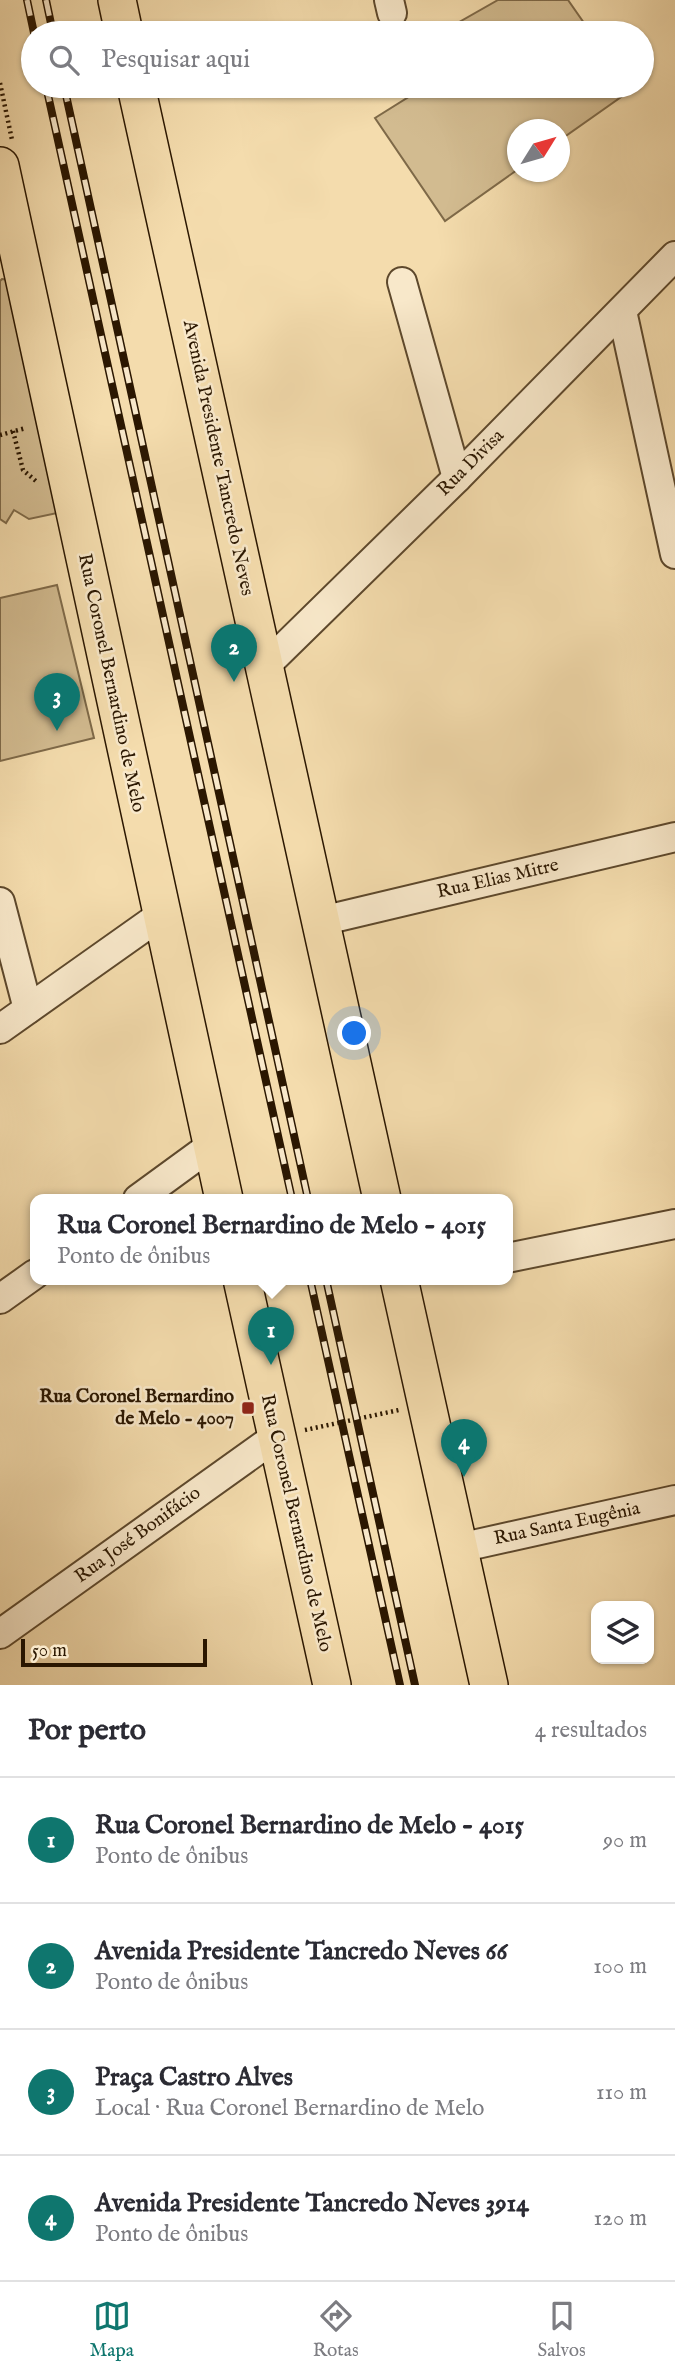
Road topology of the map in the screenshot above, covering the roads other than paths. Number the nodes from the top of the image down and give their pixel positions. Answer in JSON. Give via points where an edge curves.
{"nodes":[{"id":1,"x":117,"y":0,"type":"edge"},
{"id":2,"x":121,"y":21,"type":"edge"},
{"id":3,"x":139,"y":98,"type":"edge"},
{"id":4,"x":0,"y":166,"type":"edge"},
{"id":5,"x":8,"y":256,"type":"edge"},
{"id":6,"x":669,"y":268,"type":"edge"},
{"id":7,"x":402,"y":282,"type":"dead end"},
{"id":8,"x":622,"y":310,"type":"junction"},
{"id":9,"x":457,"y":478,"type":"junction"},
{"id":10,"x":675,"y":552,"type":"edge"},
{"id":11,"x":264,"y":667,"type":"junction"},
{"id":12,"x":675,"y":837,"type":"edge"},
{"id":13,"x":0,"y":902,"type":"edge"},
{"id":14,"x":161,"y":915,"type":"junction"},
{"id":15,"x":321,"y":921,"type":"junction"},
{"id":16,"x":28,"y":1009,"type":"junction"},
{"id":17,"x":0,"y":1029,"type":"edge"},
{"id":18,"x":212,"y":1145,"type":"junction"},
{"id":19,"x":145,"y":1194,"type":"edge"},
{"id":20,"x":223,"y":1194,"type":"edge"},
{"id":21,"x":381,"y":1194,"type":"edge"},
{"id":22,"x":675,"y":1224,"type":"edge"},
{"id":23,"x":513,"y":1257,"type":"edge"},
{"id":24,"x":30,"y":1278,"type":"edge"},
{"id":25,"x":243,"y":1285,"type":"edge"},
{"id":26,"x":403,"y":1285,"type":"edge"},
{"id":27,"x":0,"y":1299,"type":"edge"},
{"id":28,"x":277,"y":1436,"type":"junction"},
{"id":29,"x":675,"y":1500,"type":"edge"},
{"id":30,"x":459,"y":1548,"type":"junction"},
{"id":31,"x":0,"y":1634,"type":"edge"},
{"id":32,"x":332,"y":1685,"type":"edge"},
{"id":33,"x":489,"y":1685,"type":"edge"}],
"edges":[{"from":1,"to":2,"type":"main road"},
{"from":3,"to":11,"type":"main road","name":"Avenida Presidente Tancredo Neves"},
{"from":4,"to":5,"type":"main road","name":"Rua Coronel Bernardino de Melo"},
{"from":5,"to":14,"type":"main road","name":"Rua Coronel Bernardino de Melo"},
{"from":6,"to":8,"type":"street","name":"Rua Divisa"},
{"from":7,"to":9,"type":"street"},
{"from":8,"to":9,"type":"street","name":"Rua Divisa"},
{"from":8,"to":10,"type":"street"},
{"from":9,"to":11,"type":"street","name":"Rua Divisa"},
{"from":11,"to":15,"type":"main road","name":"Avenida Presidente Tancredo Neves"},
{"from":12,"to":15,"type":"street","name":"Rua Elias Mitre"},
{"from":13,"to":16,"type":"street"},
{"from":14,"to":16,"type":"street"},
{"from":14,"to":18,"type":"main road","name":"Rua Coronel Bernardino de Melo"},
{"from":15,"to":21,"type":"main road","name":"Avenida Presidente Tancredo Neves"},
{"from":16,"to":17,"type":"street"},
{"from":18,"to":19,"type":"street"},
{"from":18,"to":20,"type":"main road","name":"Rua Coronel Bernardino de Melo"},
{"from":22,"to":23,"type":"street"},
{"from":24,"to":27,"type":"street"},
{"from":25,"to":28,"type":"main road","name":"Rua Coronel Bernardino de Melo"},
{"from":26,"to":30,"type":"main road"},
{"from":28,"to":31,"type":"street","name":"Rua José Bonifácio"},
{"from":28,"to":32,"type":"main road","name":"Rua Coronel Bernardino de Melo"},
{"from":29,"to":30,"type":"street","name":"Rua Santa Eugênia"},
{"from":30,"to":33,"type":"main road"}]}
